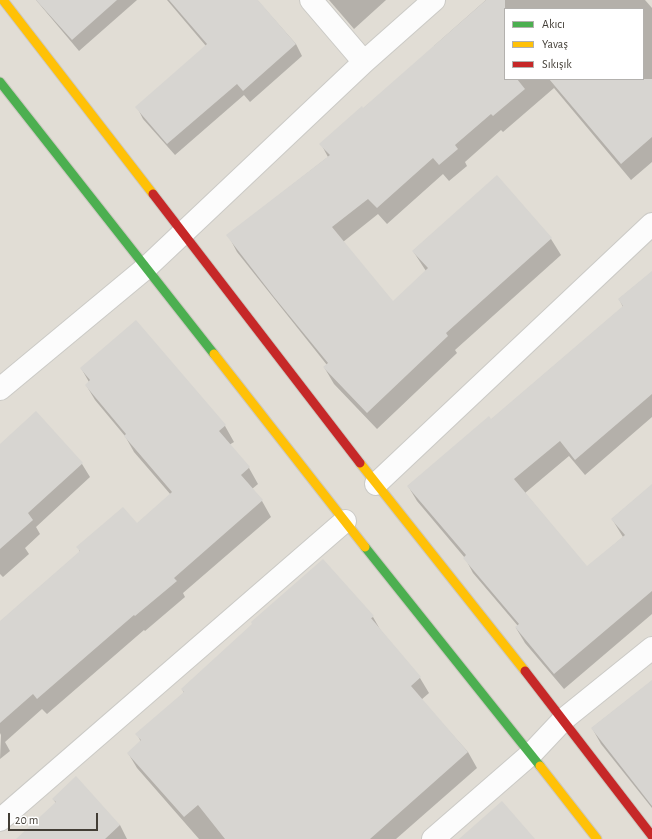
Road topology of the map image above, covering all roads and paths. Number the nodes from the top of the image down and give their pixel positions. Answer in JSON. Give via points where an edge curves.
{"nodes":[{"id":1,"x":3,"y":0,"type":"edge"},
{"id":2,"x":311,"y":0,"type":"edge"},
{"id":3,"x":434,"y":0,"type":"edge"},
{"id":4,"x":364,"y":62,"type":"junction"},
{"id":5,"x":0,"y":82,"type":"edge"},
{"id":6,"x":652,"y":224,"type":"edge"},
{"id":7,"x":182,"y":235,"type":"junction"},
{"id":8,"x":147,"y":266,"type":"junction"},
{"id":9,"x":0,"y":389,"type":"edge"},
{"id":10,"x":376,"y":484,"type":"junction"},
{"id":11,"x":345,"y":521,"type":"junction"},
{"id":12,"x":652,"y":648,"type":"edge"},
{"id":13,"x":564,"y":719,"type":"junction"},
{"id":14,"x":532,"y":753,"type":"junction"},
{"id":15,"x":0,"y":820,"type":"edge"},
{"id":16,"x":652,"y":836,"type":"edge"},
{"id":17,"x":433,"y":839,"type":"edge"},
{"id":18,"x":597,"y":839,"type":"edge"}],
"edges":[{"from":1,"to":7,"type":"street"},
{"from":2,"to":4,"type":"street"},
{"from":3,"to":4,"type":"street"},
{"from":4,"to":7,"type":"street"},
{"from":5,"to":8,"type":"street"},
{"from":6,"to":10,"type":"street"},
{"from":7,"to":8,"type":"street"},
{"from":7,"to":10,"type":"street"},
{"from":8,"to":9,"type":"street"},
{"from":8,"to":11,"type":"street"},
{"from":10,"to":13,"type":"street"},
{"from":11,"to":14,"type":"street"},
{"from":11,"to":15,"type":"street"},
{"from":12,"to":13,"type":"street"},
{"from":13,"to":14,"type":"street"},
{"from":13,"to":16,"type":"street"},
{"from":14,"to":17,"type":"street"},
{"from":14,"to":18,"type":"street"}]}
